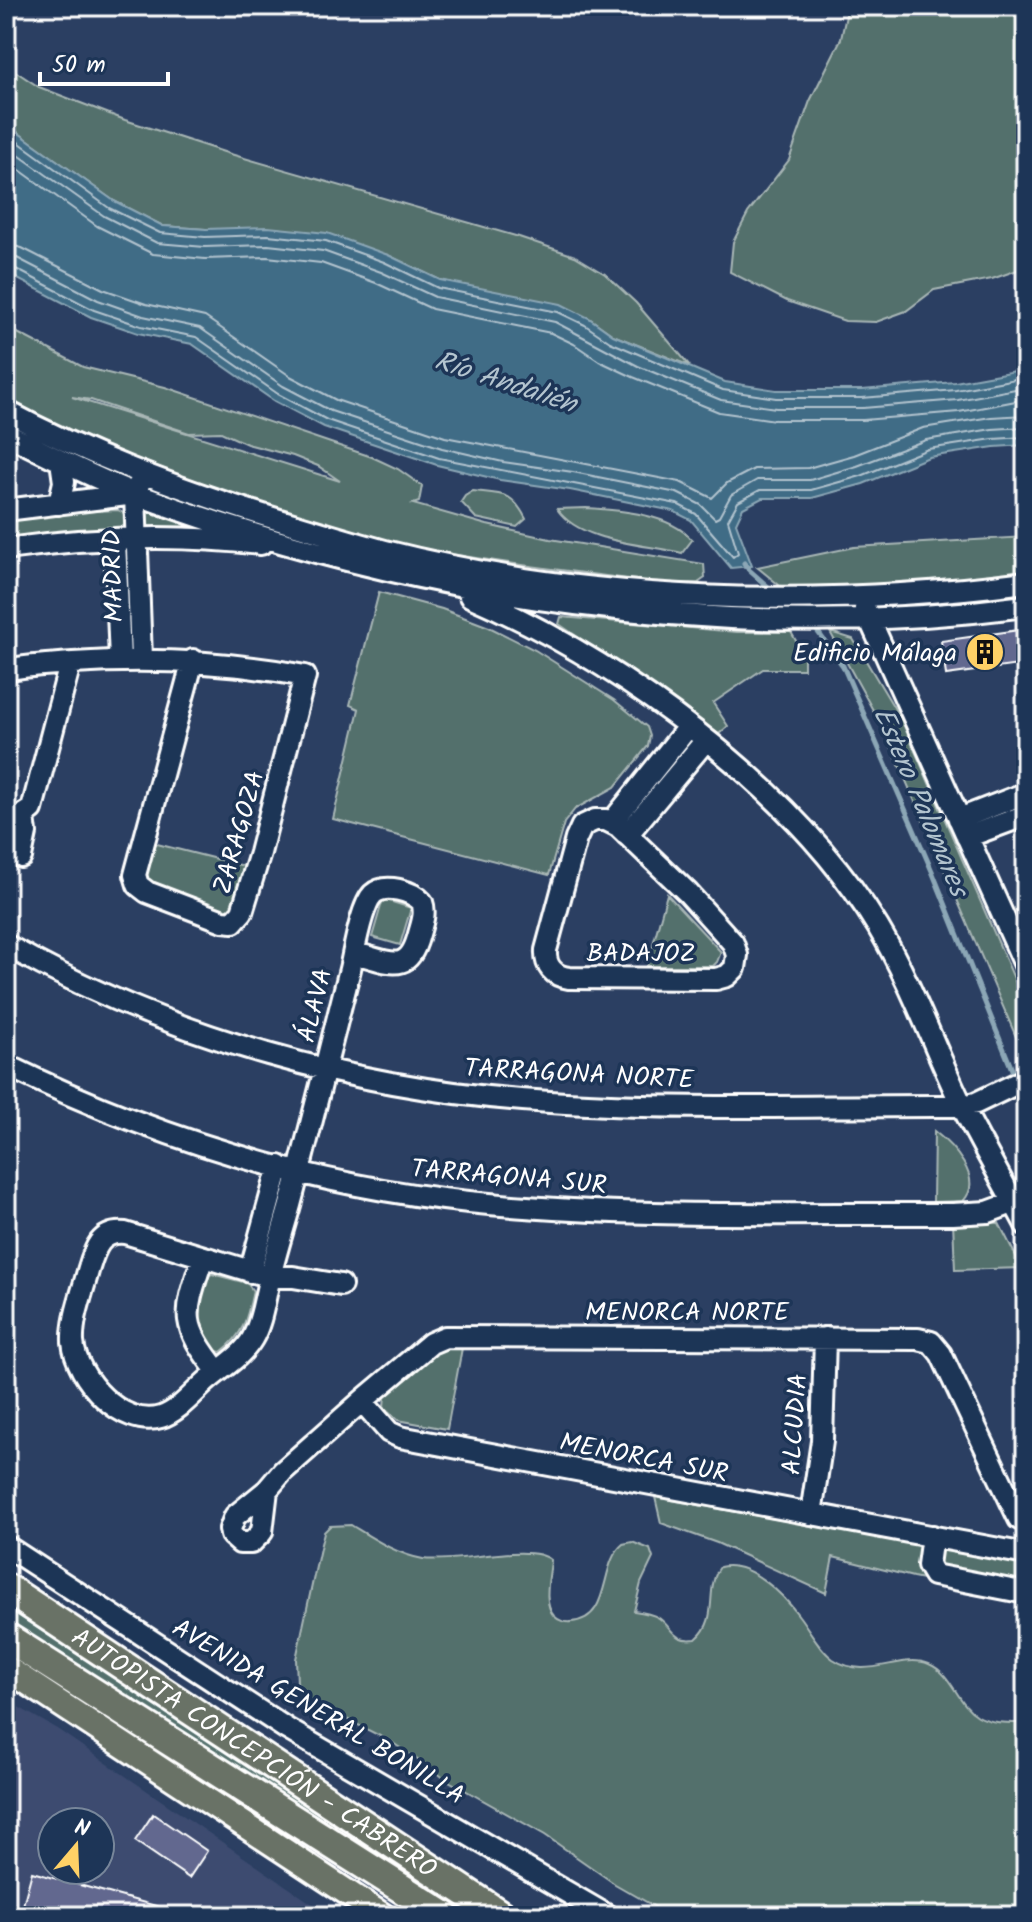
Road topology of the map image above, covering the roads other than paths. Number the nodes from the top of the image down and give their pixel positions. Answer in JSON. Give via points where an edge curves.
{"nodes":[{"id":1,"x":6,"y":411,"type":"edge"},
{"id":2,"x":6,"y":434,"type":"edge"},
{"id":3,"x":61,"y":461,"type":"junction"},
{"id":4,"x":144,"y":473,"type":"junction"},
{"id":5,"x":135,"y":494,"type":"junction"},
{"id":6,"x":59,"y":504,"type":"junction"},
{"id":7,"x":6,"y":510,"type":"edge"},
{"id":8,"x":137,"y":538,"type":"junction"},
{"id":9,"x":115,"y":539,"type":"junction"},
{"id":10,"x":304,"y":548,"type":"junction"},
{"id":11,"x":6,"y":549,"type":"edge"},
{"id":12,"x":1026,"y":582,"type":"edge"},
{"id":13,"x":440,"y":583,"type":"junction"},
{"id":14,"x":859,"y":597,"type":"junction"},
{"id":15,"x":1026,"y":606,"type":"edge"},
{"id":16,"x":869,"y":619,"type":"junction"},
{"id":17,"x":131,"y":659,"type":"junction"},
{"id":18,"x":193,"y":660,"type":"junction"},
{"id":19,"x":70,"y":664,"type":"junction"},
{"id":20,"x":6,"y":670,"type":"edge"},
{"id":21,"x":688,"y":727,"type":"junction"},
{"id":22,"x":706,"y":740,"type":"junction"},
{"id":23,"x":1026,"y":793,"type":"edge"},
{"id":24,"x":1026,"y":815,"type":"edge"},
{"id":25,"x":15,"y":816,"type":"edge"},
{"id":26,"x":620,"y":828,"type":"junction"},
{"id":27,"x":963,"y":828,"type":"junction"},
{"id":28,"x":21,"y":857,"type":"dead end"},
{"id":29,"x":6,"y":945,"type":"edge"},
{"id":30,"x":354,"y":953,"type":"dead end"},
{"id":31,"x":1026,"y":967,"type":"edge"},
{"id":32,"x":6,"y":1065,"type":"edge"},
{"id":33,"x":324,"y":1069,"type":"junction"},
{"id":34,"x":1026,"y":1079,"type":"edge"},
{"id":35,"x":963,"y":1106,"type":"junction"},
{"id":36,"x":289,"y":1169,"type":"junction"},
{"id":37,"x":1020,"y":1201,"type":"edge"},
{"id":38,"x":1026,"y":1225,"type":"edge"},
{"id":39,"x":203,"y":1257,"type":"junction"},
{"id":40,"x":260,"y":1275,"type":"junction"},
{"id":41,"x":341,"y":1285,"type":"dead end"},
{"id":42,"x":825,"y":1338,"type":"junction"},
{"id":43,"x":218,"y":1372,"type":"junction"},
{"id":44,"x":362,"y":1401,"type":"junction"},
{"id":45,"x":267,"y":1490,"type":"dead end"},
{"id":46,"x":811,"y":1514,"type":"junction"},
{"id":47,"x":1022,"y":1521,"type":"edge"},
{"id":48,"x":932,"y":1536,"type":"junction"},
{"id":49,"x":6,"y":1546,"type":"edge"},
{"id":50,"x":1000,"y":1549,"type":"junction"},
{"id":51,"x":1026,"y":1554,"type":"edge"},
{"id":52,"x":6,"y":1588,"type":"edge"},
{"id":53,"x":1026,"y":1593,"type":"edge"},
{"id":54,"x":6,"y":1637,"type":"edge"},
{"id":55,"x":6,"y":1668,"type":"edge"},
{"id":56,"x":383,"y":1916,"type":"edge"},
{"id":57,"x":445,"y":1916,"type":"edge"},
{"id":58,"x":502,"y":1916,"type":"edge"},
{"id":59,"x":608,"y":1916,"type":"edge"}],
"edges":[{"from":1,"to":4,"type":"street"},
{"from":2,"to":3,"type":"street"},
{"from":3,"to":5,"type":"street"},
{"from":3,"to":6,"type":"street"},
{"from":4,"to":5,"type":"street","name":"MADRID"},
{"from":4,"to":14,"type":"street","via":[[301,527],[458,566],[634,590]]},
{"from":5,"to":6,"type":"street"},
{"from":5,"to":8,"type":"street","name":"MADRID"},
{"from":5,"to":10,"type":"street"},
{"from":6,"to":7,"type":"street"},
{"from":8,"to":9,"type":"street"},
{"from":8,"to":10,"type":"street"},
{"from":8,"to":17,"type":"street","name":"MADRID"},
{"from":9,"to":11,"type":"street"},
{"from":9,"to":17,"type":"street","name":"MADRID"},
{"from":10,"to":13,"type":"street"},
{"from":12,"to":14,"type":"street"},
{"from":13,"to":16,"type":"street","via":[[609,608]]},
{"from":13,"to":21,"type":"street","via":[[550,635]]},
{"from":14,"to":16,"type":"street"},
{"from":15,"to":16,"type":"street"},
{"from":16,"to":27,"type":"street"},
{"from":17,"to":18,"type":"street","name":"ZARAGOZA"},
{"from":17,"to":19,"type":"street","name":"MADRID"},
{"from":18,"to":18,"type":"street","name":"ZARAGOZA","via":[[305,676],[244,907],[237,920],[228,922],[147,892],[135,875]]},
{"from":19,"to":20,"type":"street","name":"MADRID"},
{"from":19,"to":25,"type":"street","via":[[32,809]]},
{"from":21,"to":22,"type":"street"},
{"from":21,"to":26,"type":"street"},
{"from":22,"to":26,"type":"street"},
{"from":22,"to":35,"type":"street","via":[[784,808],[858,896],[897,960]]},
{"from":23,"to":27,"type":"street"},
{"from":24,"to":27,"type":"street"},
{"from":25,"to":28,"type":"street","via":[[26,833]]},
{"from":26,"to":26,"type":"street","name":"BADAJOZ","via":[[595,820],[578,832],[546,950],[551,970],[569,978],[716,979],[732,972],[737,962],[733,943]]},
{"from":27,"to":31,"type":"street"},
{"from":29,"to":33,"type":"street","name":"TARRAGONA NORTE","via":[[177,1023]]},
{"from":30,"to":33,"type":"street","name":"ÁLAVA"},
{"from":32,"to":36,"type":"street","name":"TARRAGONA SUR","via":[[147,1127]]},
{"from":33,"to":35,"type":"street","name":"TARRAGONA NORTE","via":[[458,1093],[550,1102]]},
{"from":33,"to":36,"type":"street","name":"ÁLAVA"},
{"from":34,"to":35,"type":"street","name":"TARRAGONA NORTE"},
{"from":35,"to":37,"type":"street"},
{"from":36,"to":37,"type":"street","name":"TARRAGONA SUR","via":[[423,1197],[573,1210],[953,1214],[988,1212]]},
{"from":36,"to":40,"type":"street","name":"ÁLAVA"},
{"from":37,"to":38,"type":"street"},
{"from":39,"to":40,"type":"street"},
{"from":39,"to":43,"type":"street","via":[[188,1320],[196,1343]]},
{"from":39,"to":43,"type":"street","name":"ÁLAVA","via":[[125,1233],[107,1235],[93,1253],[73,1346],[82,1371],[103,1395],[139,1418],[170,1413]]},
{"from":40,"to":41,"type":"street"},
{"from":40,"to":43,"type":"street","name":"ÁLAVA","via":[[253,1337]]},
{"from":42,"to":44,"type":"street","name":"MENORCA NORTE","via":[[453,1336],[431,1343]]},
{"from":42,"to":46,"type":"street","name":"ALCUDIA","via":[[822,1441]]},
{"from":42,"to":47,"type":"street","name":"MENORCA NORTE","via":[[918,1339],[935,1345]]},
{"from":44,"to":45,"type":"street","name":"MENORCA NORTE"},
{"from":44,"to":46,"type":"street","name":"MENORCA SUR","via":[[400,1437]]},
{"from":46,"to":48,"type":"street","name":"MENORCA SUR"},
{"from":47,"to":50,"type":"street","name":"MENORCA NORTE"},
{"from":48,"to":50,"type":"street","name":"MENORCA SUR"},
{"from":48,"to":53,"type":"street","via":[[928,1565],[934,1575]]},
{"from":49,"to":59,"type":"street","name":"AVENIDA GENERAL BONILLA","via":[[287,1729]]},
{"from":50,"to":51,"type":"street","name":"MENORCA SUR"},
{"from":52,"to":58,"type":"highway","name":"AUTOPISTA CONCEPCIÓN - CABRERO"},
{"from":54,"to":57,"type":"highway","name":"AUTOPISTA CONCEPCIÓN - CABRERO"},
{"from":55,"to":56,"type":"main road"}]}
